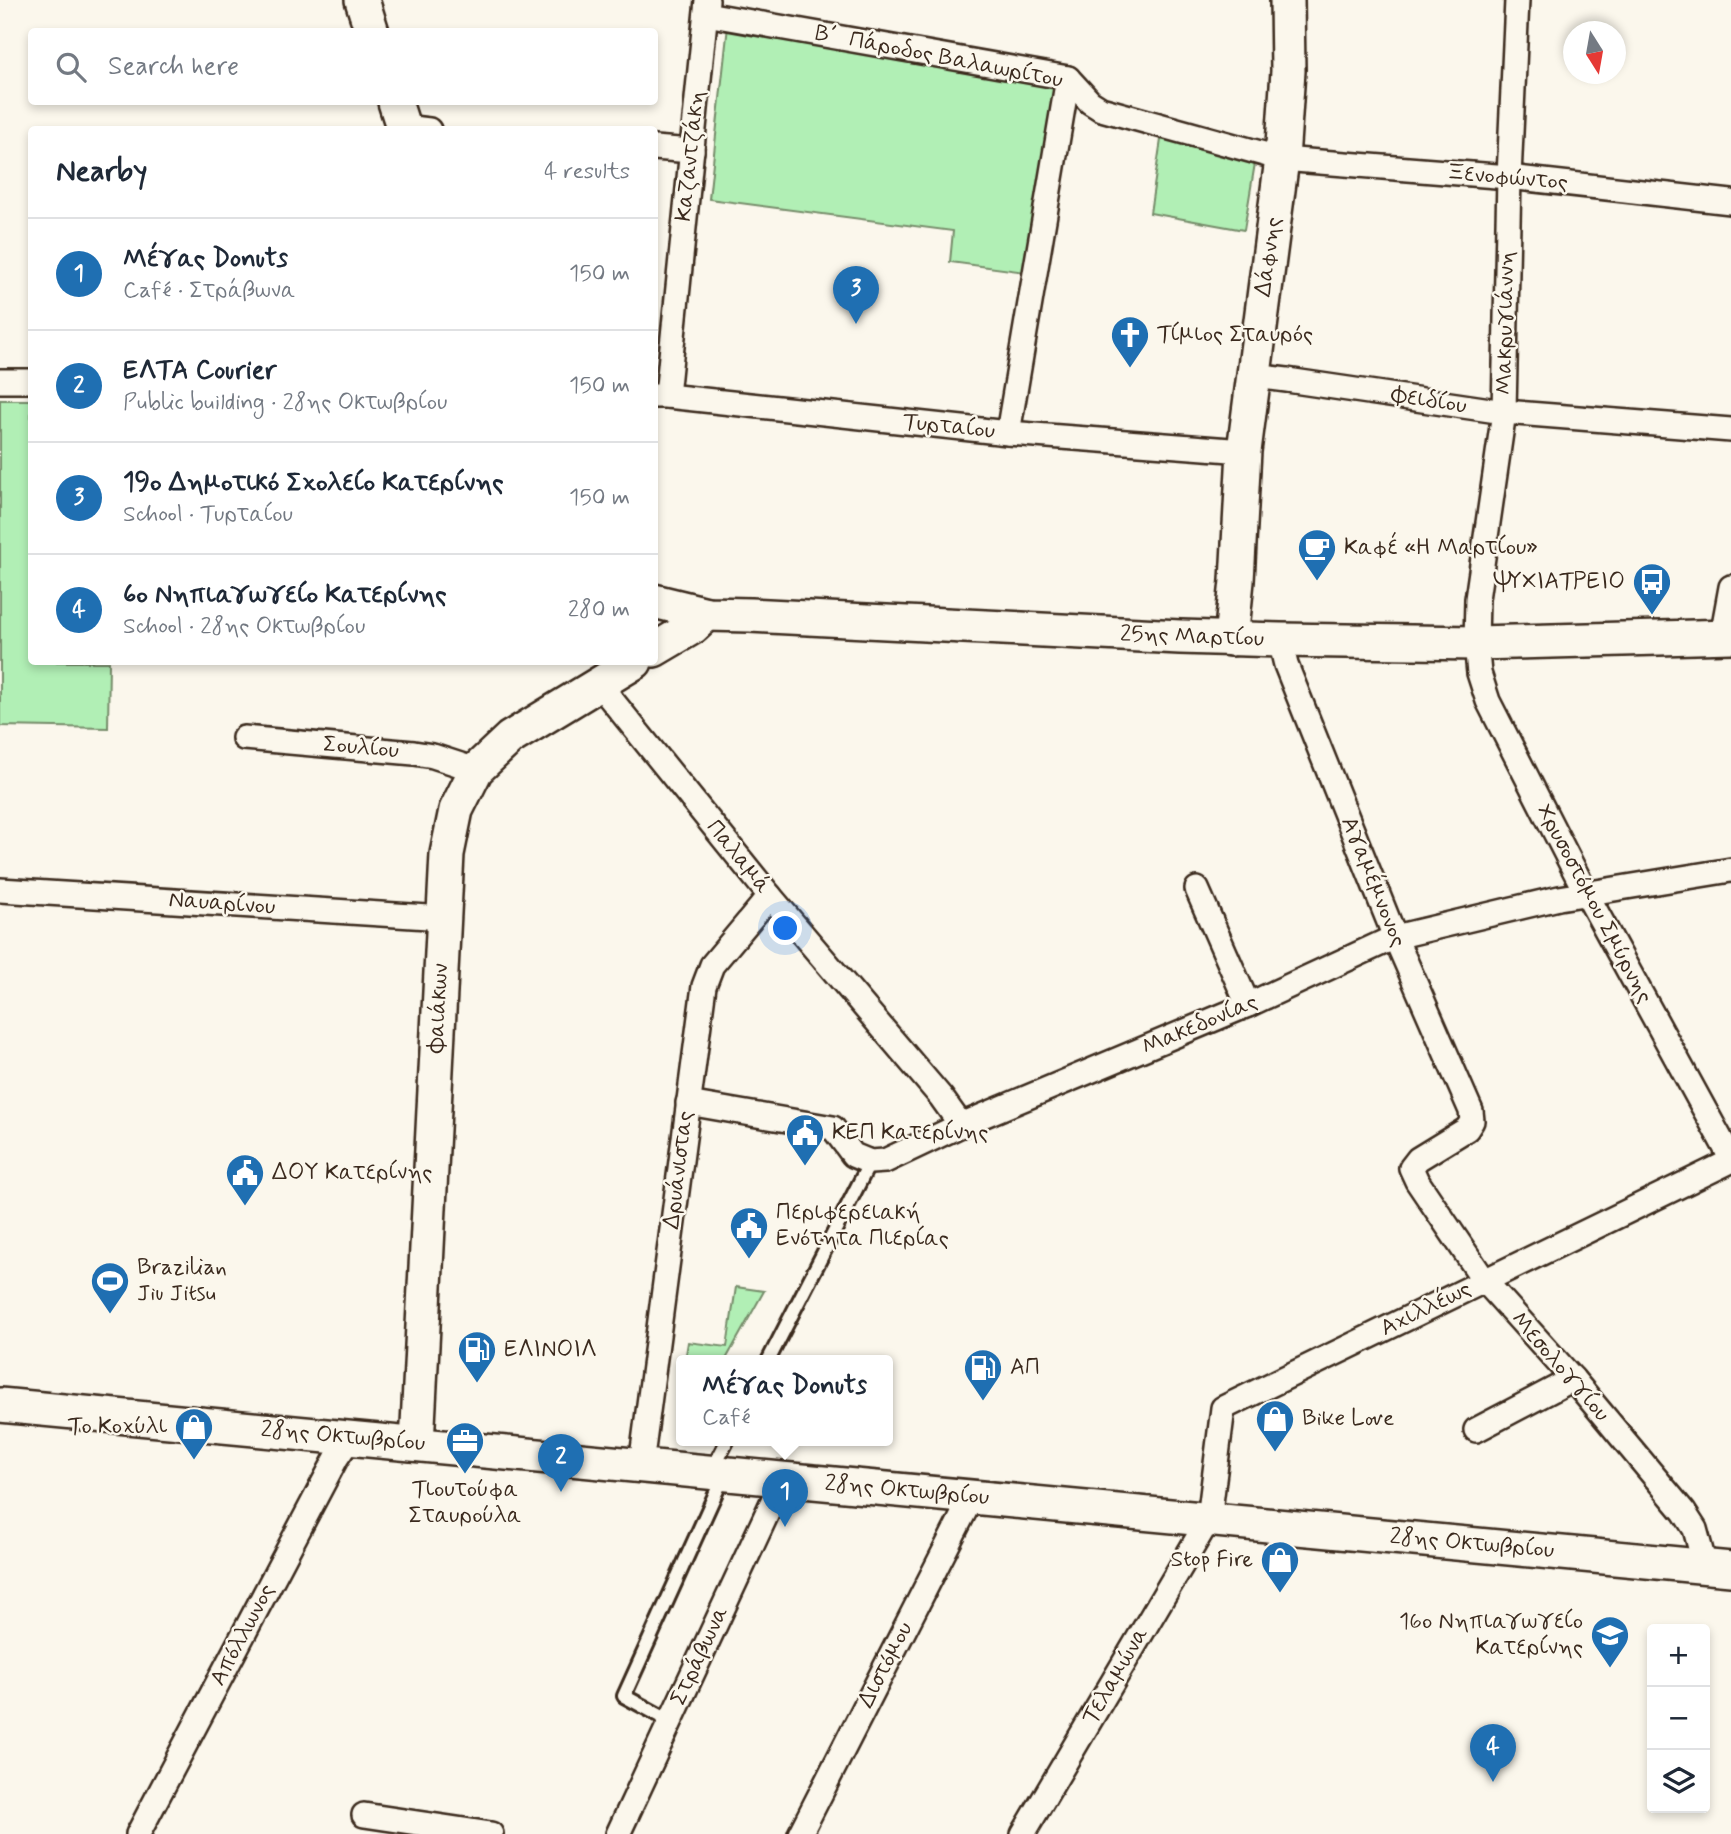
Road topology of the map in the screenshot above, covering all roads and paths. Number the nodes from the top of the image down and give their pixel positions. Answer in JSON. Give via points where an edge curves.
{"nodes":[{"id":1,"x":362,"y":0,"type":"edge"},
{"id":2,"x":1287,"y":0,"type":"edge"},
{"id":3,"x":1517,"y":0,"type":"edge"},
{"id":4,"x":706,"y":7,"type":"edge"},
{"id":5,"x":371,"y":28,"type":"edge"},
{"id":6,"x":1068,"y":78,"type":"junction"},
{"id":7,"x":658,"y":148,"type":"edge"},
{"id":8,"x":692,"y":151,"type":"junction"},
{"id":9,"x":1282,"y":159,"type":"junction"},
{"id":10,"x":1509,"y":177,"type":"junction"},
{"id":11,"x":1731,"y":202,"type":"edge"},
{"id":12,"x":1254,"y":376,"type":"junction"},
{"id":13,"x":0,"y":381,"type":"edge"},
{"id":14,"x":28,"y":381,"type":"edge"},
{"id":15,"x":661,"y":396,"type":"edge"},
{"id":16,"x":1504,"y":412,"type":"junction"},
{"id":17,"x":1731,"y":430,"type":"edge"},
{"id":18,"x":1008,"y":433,"type":"junction"},
{"id":19,"x":1244,"y":451,"type":"junction"},
{"id":20,"x":1731,"y":587,"type":"edge"},
{"id":21,"x":658,"y":602,"type":"edge"},
{"id":22,"x":707,"y":614,"type":"junction"},
{"id":23,"x":1726,"y":636,"type":"edge"},
{"id":24,"x":1231,"y":639,"type":"junction"},
{"id":25,"x":1280,"y":640,"type":"junction"},
{"id":26,"x":1476,"y":643,"type":"junction"},
{"id":27,"x":658,"y":648,"type":"edge"},
{"id":28,"x":630,"y":665,"type":"edge"},
{"id":29,"x":598,"y":683,"type":"junction"},
{"id":30,"x":244,"y":738,"type":"dead end"},
{"id":31,"x":476,"y":770,"type":"junction"},
{"id":32,"x":1731,"y":870,"type":"edge"},
{"id":33,"x":1197,"y":889,"type":"dead end"},
{"id":34,"x":0,"y":890,"type":"edge"},
{"id":35,"x":1586,"y":893,"type":"junction"},
{"id":36,"x":770,"y":896,"type":"junction"},
{"id":37,"x":444,"y":918,"type":"junction"},
{"id":38,"x":1395,"y":937,"type":"junction"},
{"id":39,"x":1248,"y":1005,"type":"junction"},
{"id":40,"x":688,"y":1103,"type":"junction"},
{"id":41,"x":961,"y":1125,"type":"junction"},
{"id":42,"x":1731,"y":1160,"type":"edge"},
{"id":43,"x":870,"y":1162,"type":"junction"},
{"id":44,"x":1411,"y":1168,"type":"joint"},
{"id":45,"x":1484,"y":1280,"type":"junction"},
{"id":46,"x":771,"y":1355,"type":"edge"},
{"id":47,"x":1573,"y":1380,"type":"junction"},
{"id":48,"x":0,"y":1405,"type":"edge"},
{"id":49,"x":40,"y":1408,"type":"junction"},
{"id":50,"x":0,"y":1416,"type":"edge"},
{"id":51,"x":1476,"y":1430,"type":"dead end"},
{"id":52,"x":349,"y":1438,"type":"junction"},
{"id":53,"x":417,"y":1444,"type":"junction"},
{"id":54,"x":721,"y":1462,"type":"edge"},
{"id":55,"x":640,"y":1465,"type":"junction"},
{"id":56,"x":783,"y":1479,"type":"junction"},
{"id":57,"x":972,"y":1497,"type":"junction"},
{"id":58,"x":1209,"y":1519,"type":"junction"},
{"id":59,"x":1718,"y":1568,"type":"edge"},
{"id":60,"x":670,"y":1721,"type":"junction"},
{"id":61,"x":364,"y":1815,"type":"dead end"},
{"id":62,"x":138,"y":1834,"type":"edge"},
{"id":63,"x":491,"y":1834,"type":"edge"},
{"id":64,"x":618,"y":1834,"type":"edge"},
{"id":65,"x":800,"y":1834,"type":"edge"},
{"id":66,"x":1023,"y":1834,"type":"edge"}],
"edges":[{"from":1,"to":5,"type":"street"},
{"from":2,"to":9,"type":"street","name":"Δάφνης"},
{"from":3,"to":10,"type":"street","name":"Μακρυγιάννη"},
{"from":4,"to":6,"type":"street","name":"Β΄ Πάροδος Βαλαωρίτου"},
{"from":4,"to":8,"type":"street","name":"Καζαντζάκη"},
{"from":6,"to":9,"type":"street","name":"Β΄ Πάροδος Βαλαωρίτου","via":[[1101,109]]},
{"from":6,"to":18,"type":"street"},
{"from":7,"to":8,"type":"street"},
{"from":8,"to":15,"type":"street","name":"Καζαντζάκη"},
{"from":9,"to":10,"type":"street","name":"Ξενοφώντος"},
{"from":9,"to":12,"type":"street","name":"Δάφνης"},
{"from":10,"to":11,"type":"street","name":"Ξενοφώντος"},
{"from":10,"to":16,"type":"street","name":"Μακρυγιάννη"},
{"from":12,"to":16,"type":"street","name":"Φειδίου"},
{"from":12,"to":19,"type":"street","name":"Δάφνης"},
{"from":13,"to":14,"type":"street"},
{"from":15,"to":18,"type":"street","name":"Τυρταίου"},
{"from":16,"to":17,"type":"street","name":"Φειδίου"},
{"from":16,"to":26,"type":"street","name":"Μακρυγιάννη","via":[[1477,600]]},
{"from":18,"to":19,"type":"street","name":"Τυρταίου"},
{"from":19,"to":24,"type":"street","name":"Δάφνης"},
{"from":20,"to":23,"type":"street"},
{"from":21,"to":22,"type":"street","name":"25ης Μαρτίου"},
{"from":22,"to":24,"type":"street","name":"25ης Μαρτίου"},
{"from":22,"to":27,"type":"street"},
{"from":23,"to":26,"type":"street","name":"25ης Μαρτίου"},
{"from":24,"to":25,"type":"street","name":"25ης Μαρτίου"},
{"from":25,"to":26,"type":"street","name":"25ης Μαρτίου"},
{"from":25,"to":38,"type":"street","name":"Αγαμέμνονος"},
{"from":26,"to":35,"type":"street","name":"Χρυσοστόμου Σμύρνης","via":[[1488,701]]},
{"from":28,"to":29,"type":"street","name":"Φαιάκων"},
{"from":29,"to":31,"type":"street","name":"Φαιάκων","via":[[510,738]]},
{"from":29,"to":36,"type":"street","name":"Παλαμά"},
{"from":30,"to":31,"type":"street","name":"Σουλίου","via":[[414,753]]},
{"from":31,"to":37,"type":"street","name":"Φαιάκων","via":[[456,810],[447,853]]},
{"from":32,"to":35,"type":"street","name":"Μακεδονίας"},
{"from":33,"to":39,"type":"street"},
{"from":34,"to":37,"type":"street","name":"Ναυαρίνου"},
{"from":35,"to":38,"type":"street","name":"Μακεδονίας"},
{"from":35,"to":42,"type":"street","name":"Χρυσοστόμου Σμύρνης"},
{"from":36,"to":40,"type":"street","name":"Δρυάνιστας","via":[[712,965],[704,986]]},
{"from":36,"to":41,"type":"street","name":"Παλαμά"},
{"from":37,"to":53,"type":"street","name":"Φαιάκων"},
{"from":38,"to":39,"type":"street","name":"Μακεδονίας"},
{"from":38,"to":44,"type":"street","name":"Αγαμέμνονος","via":[[1472,1121]]},
{"from":39,"to":41,"type":"street","name":"Μακεδονίας"},
{"from":40,"to":43,"type":"street","via":[[833,1128],[853,1155]]},
{"from":40,"to":55,"type":"street","name":"Δρυάνιστας"},
{"from":41,"to":43,"type":"street","name":"Μακεδονίας","via":[[885,1161]]},
{"from":42,"to":45,"type":"street","name":"Αχιλλέως"},
{"from":43,"to":46,"type":"lane"},
{"from":44,"to":45,"type":"street","name":"Μεσολογγίου"},
{"from":45,"to":47,"type":"street","name":"Μεσολογγίου"},
{"from":45,"to":58,"type":"street","name":"Αχιλλέως","via":[[1223,1408]]},
{"from":47,"to":51,"type":"street"},
{"from":47,"to":59,"type":"street","name":"Μεσολογγίου","via":[[1684,1512]]},
{"from":48,"to":49,"type":"street","name":"28ης Οκτωβρίου"},
{"from":49,"to":50,"type":"street"},
{"from":49,"to":52,"type":"street","name":"28ης Οκτωβρίου"},
{"from":52,"to":53,"type":"street","name":"28ης Οκτωβρίου"},
{"from":52,"to":62,"type":"street","name":"Απόλλωνος"},
{"from":53,"to":55,"type":"street","name":"28ης Οκτωβρίου"},
{"from":54,"to":55,"type":"street","name":"28ης Οκτωβρίου"},
{"from":54,"to":56,"type":"street","name":"28ης Οκτωβρίου"},
{"from":54,"to":60,"type":"lane","via":[[624,1696]]},
{"from":56,"to":57,"type":"street","name":"28ης Οκτωβρίου"},
{"from":56,"to":60,"type":"street","name":"Στράβωνα"},
{"from":57,"to":58,"type":"street","name":"28ης Οκτωβρίου"},
{"from":57,"to":65,"type":"street","name":"Διστόμου"},
{"from":58,"to":59,"type":"street","name":"28ης Οκτωβρίου"},
{"from":58,"to":66,"type":"street","name":"Τελαμώνα"},
{"from":60,"to":64,"type":"street","name":"Στράβωνα"},
{"from":61,"to":63,"type":"street"}]}
